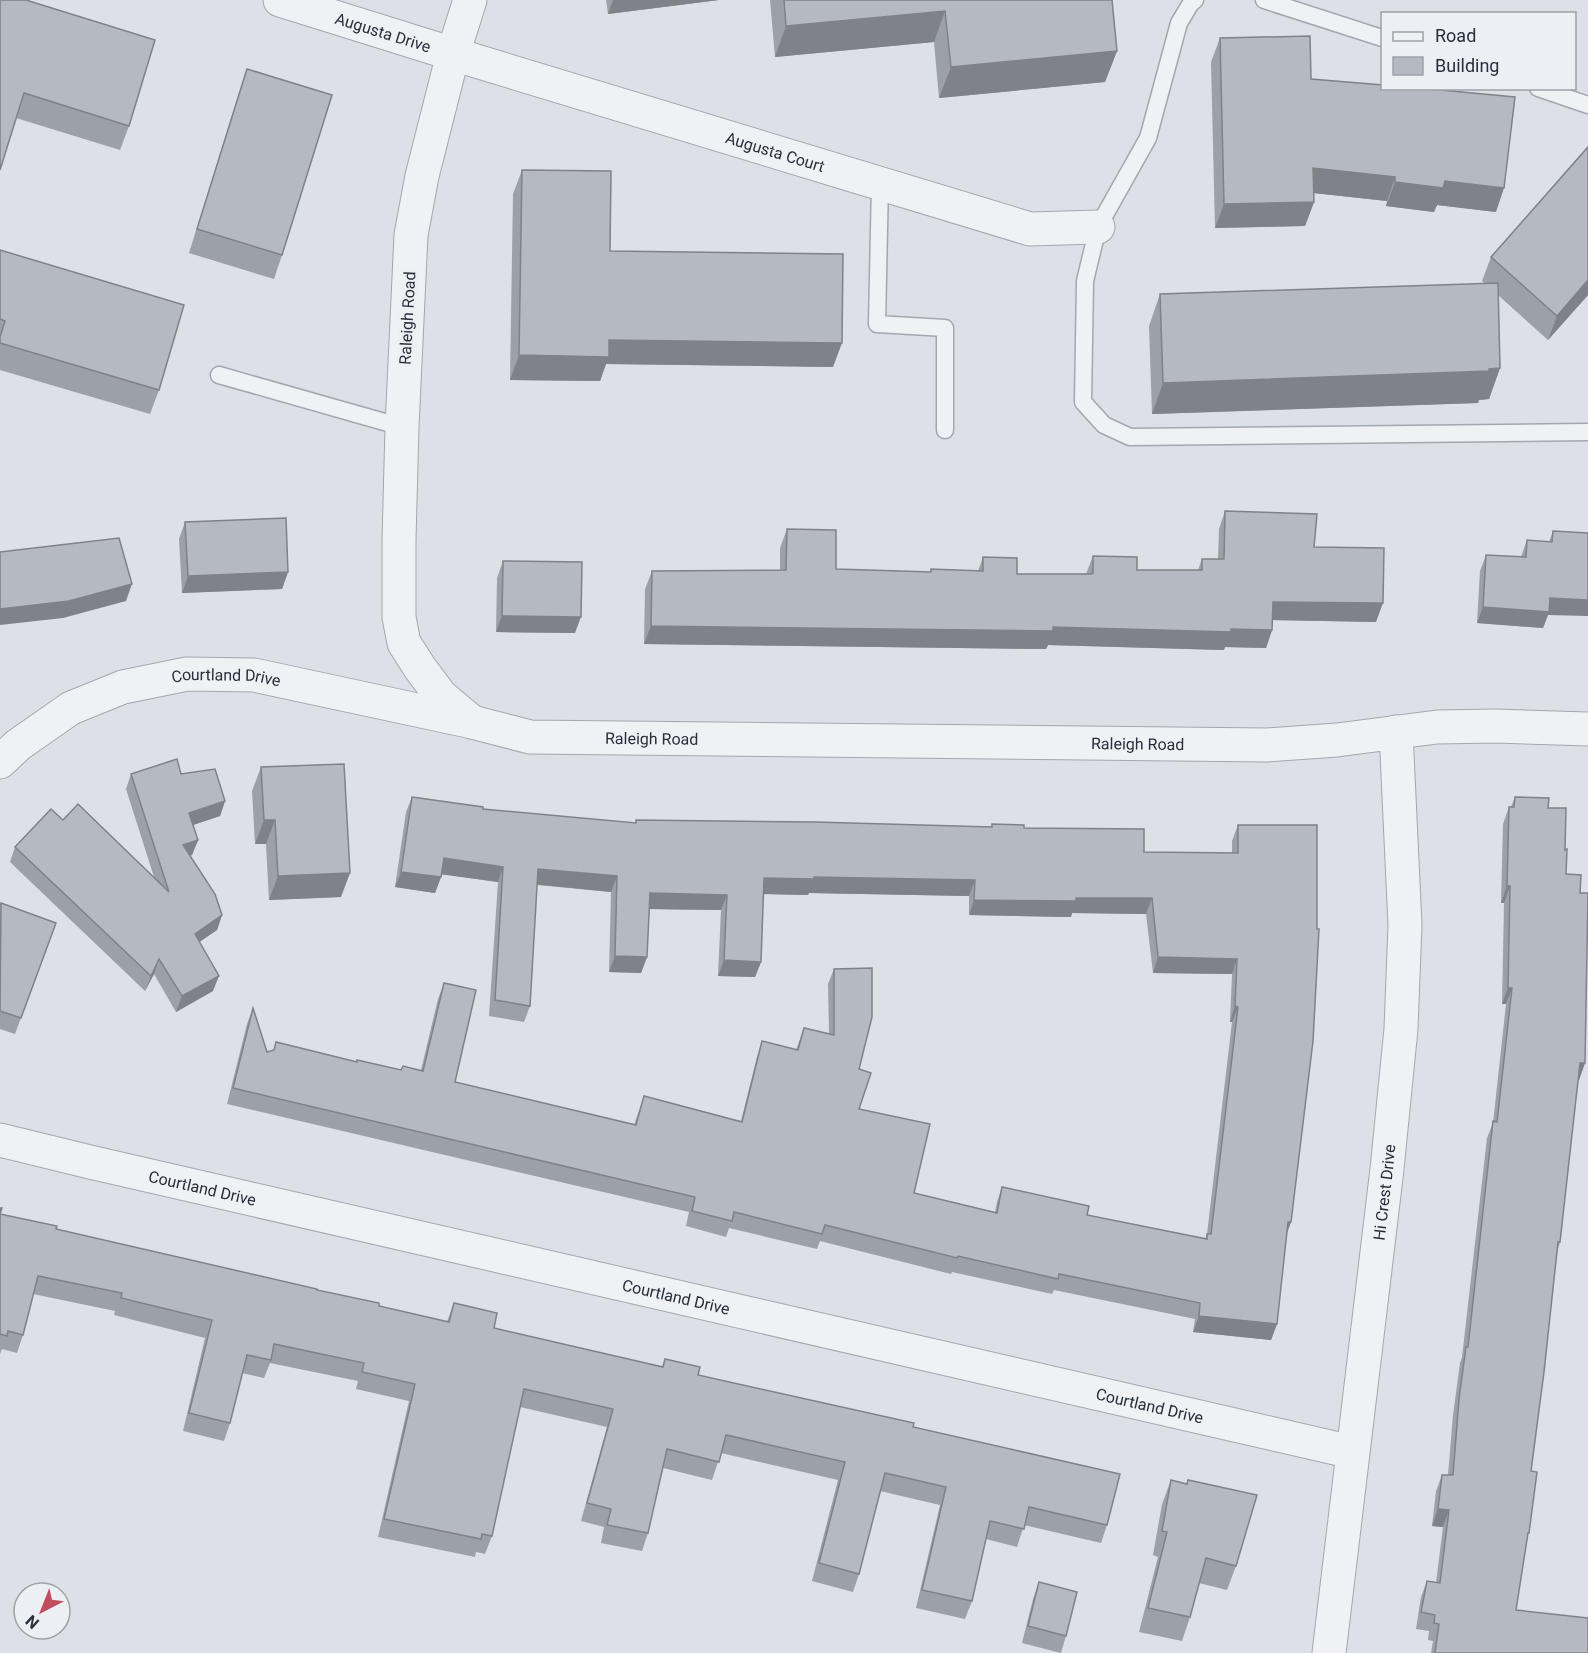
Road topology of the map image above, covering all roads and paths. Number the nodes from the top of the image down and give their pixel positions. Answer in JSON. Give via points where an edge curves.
{"nodes":[{"id":1,"x":280,"y":0,"type":"edge"},
{"id":2,"x":470,"y":0,"type":"edge"},
{"id":3,"x":1195,"y":0,"type":"edge"},
{"id":4,"x":1264,"y":0,"type":"edge"},
{"id":5,"x":1381,"y":37,"type":"edge"},
{"id":6,"x":453,"y":54,"type":"junction"},
{"id":7,"x":1544,"y":90,"type":"edge"},
{"id":8,"x":1588,"y":105,"type":"edge"},
{"id":9,"x":880,"y":183,"type":"junction"},
{"id":10,"x":1098,"y":227,"type":"junction"},
{"id":11,"x":219,"y":375,"type":"dead end"},
{"id":12,"x":402,"y":427,"type":"junction"},
{"id":13,"x":945,"y":430,"type":"dead end"},
{"id":14,"x":1588,"y":432,"type":"edge"},
{"id":15,"x":472,"y":722,"type":"junction"},
{"id":16,"x":1588,"y":729,"type":"edge"},
{"id":17,"x":1396,"y":732,"type":"junction"},
{"id":18,"x":0,"y":762,"type":"edge"},
{"id":19,"x":0,"y":1140,"type":"edge"},
{"id":20,"x":1352,"y":1452,"type":"junction"},
{"id":21,"x":1329,"y":1653,"type":"edge"}],
"edges":[{"from":1,"to":6,"type":"street","name":"Augusta Drive"},
{"from":2,"to":6,"type":"street","name":"Raleigh Road"},
{"from":3,"to":10,"type":"lane","via":[[1179,23],[1148,138]]},
{"from":4,"to":5,"type":"lane"},
{"from":6,"to":9,"type":"street","name":"Augusta Court"},
{"from":6,"to":12,"type":"street","name":"Raleigh Road","via":[[411,235]]},
{"from":7,"to":8,"type":"lane"},
{"from":9,"to":10,"type":"street","name":"Augusta Court","via":[[1030,228]]},
{"from":9,"to":13,"type":"lane","via":[[877,324],[945,328]]},
{"from":10,"to":14,"type":"lane","via":[[1085,281],[1083,402],[1104,425],[1130,437]]},
{"from":11,"to":12,"type":"lane"},
{"from":12,"to":15,"type":"street","name":"Raleigh Road","via":[[399,617],[404,643],[441,696]]},
{"from":15,"to":17,"type":"street","name":"Raleigh Road","via":[[530,737],[1220,745],[1326,741]]},
{"from":15,"to":18,"type":"street","name":"Courtland Drive","via":[[254,675],[187,674],[123,687],[71,708]]},
{"from":16,"to":17,"type":"street","name":"Raleigh Road","via":[[1495,726]]},
{"from":17,"to":20,"type":"street","name":"Hi Crest Drive","via":[[1406,925],[1401,1029],[1388,1169]]},
{"from":19,"to":20,"type":"street","name":"Courtland Drive"},
{"from":20,"to":21,"type":"street","name":"Hi Crest Drive"}]}
